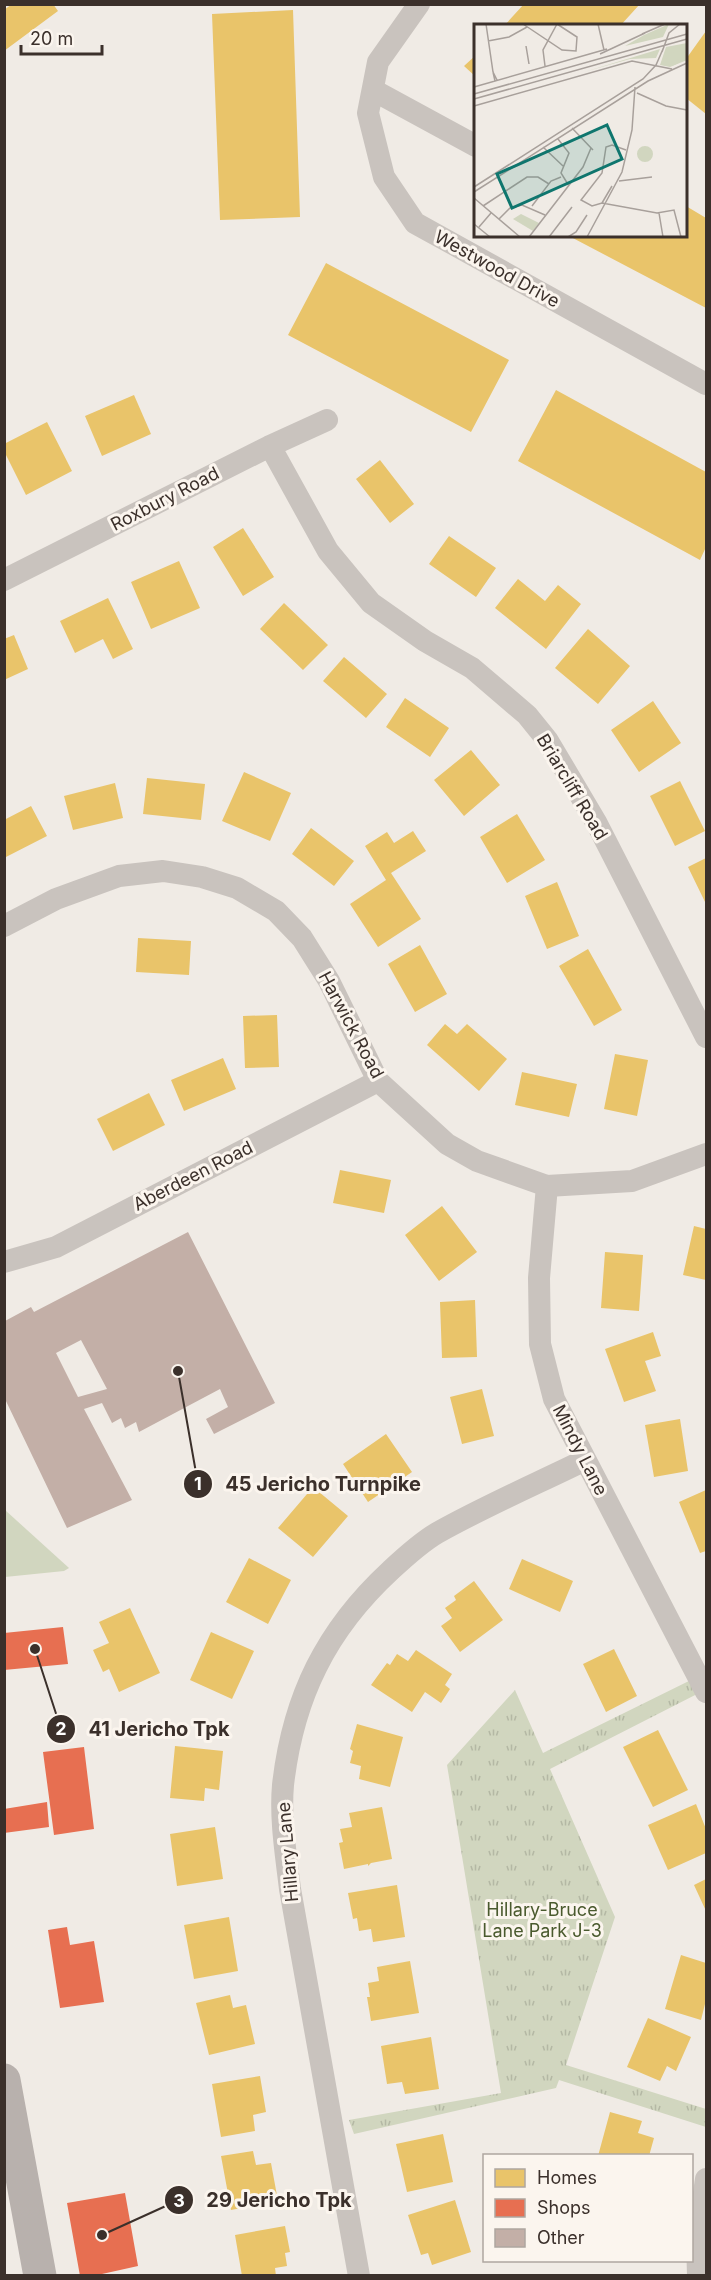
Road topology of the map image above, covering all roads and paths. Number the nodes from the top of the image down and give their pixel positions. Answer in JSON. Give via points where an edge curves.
{"nodes":[{"id":1,"x":419,"y":4,"type":"edge"},
{"id":2,"x":373,"y":90,"type":"junction"},
{"id":3,"x":474,"y":145,"type":"edge"},
{"id":4,"x":706,"y":384,"type":"edge"},
{"id":5,"x":327,"y":420,"type":"dead end"},
{"id":6,"x":270,"y":446,"type":"junction"},
{"id":7,"x":4,"y":580,"type":"edge"},
{"id":8,"x":4,"y":926,"type":"edge"},
{"id":9,"x":706,"y":1037,"type":"edge"},
{"id":10,"x":378,"y":1081,"type":"junction"},
{"id":11,"x":706,"y":1154,"type":"edge"},
{"id":12,"x":547,"y":1186,"type":"junction"},
{"id":13,"x":4,"y":1262,"type":"edge"},
{"id":14,"x":585,"y":1460,"type":"junction"},
{"id":15,"x":706,"y":1692,"type":"edge"},
{"id":16,"x":4,"y":2079,"type":"edge"},
{"id":17,"x":706,"y":2179,"type":"edge"},
{"id":18,"x":40,"y":2276,"type":"edge"},
{"id":19,"x":359,"y":2276,"type":"edge"},
{"id":20,"x":698,"y":2276,"type":"edge"}],
"edges":[{"from":1,"to":2,"type":"street","name":"Westwood Drive","via":[[378,62]]},
{"from":2,"to":3,"type":"street"},
{"from":2,"to":4,"type":"street","name":"Westwood Drive","via":[[368,113],[384,177],[415,223]]},
{"from":5,"to":6,"type":"street","name":"Roxbury Road"},
{"from":6,"to":7,"type":"street","name":"Roxbury Road"},
{"from":6,"to":9,"type":"street","name":"Briarcliff Road","via":[[328,551],[371,603],[424,641],[472,668],[526,715],[548,741],[596,822]]},
{"from":8,"to":10,"type":"street","name":"Harwick Road","via":[[56,899],[119,876],[163,872],[202,877],[237,888],[276,911],[302,938],[329,981]]},
{"from":10,"to":12,"type":"street","name":"Harwick Road","via":[[447,1144],[477,1161]]},
{"from":10,"to":13,"type":"street","name":"Aberdeen Road","via":[[56,1247]]},
{"from":11,"to":12,"type":"street","name":"Harwick Road","via":[[632,1180]]},
{"from":12,"to":14,"type":"street","name":"Mindy Lane","via":[[539,1278],[540,1344],[554,1399]]},
{"from":14,"to":15,"type":"street","name":"Mindy Lane"},
{"from":14,"to":19,"type":"street","name":"Hillary Lane","via":[[437,1534],[409,1553],[365,1593],[337,1629],[305,1691],[290,1739],[283,1787],[290,1889]]},
{"from":16,"to":18,"type":"main road"},
{"from":17,"to":20,"type":"street"}]}
